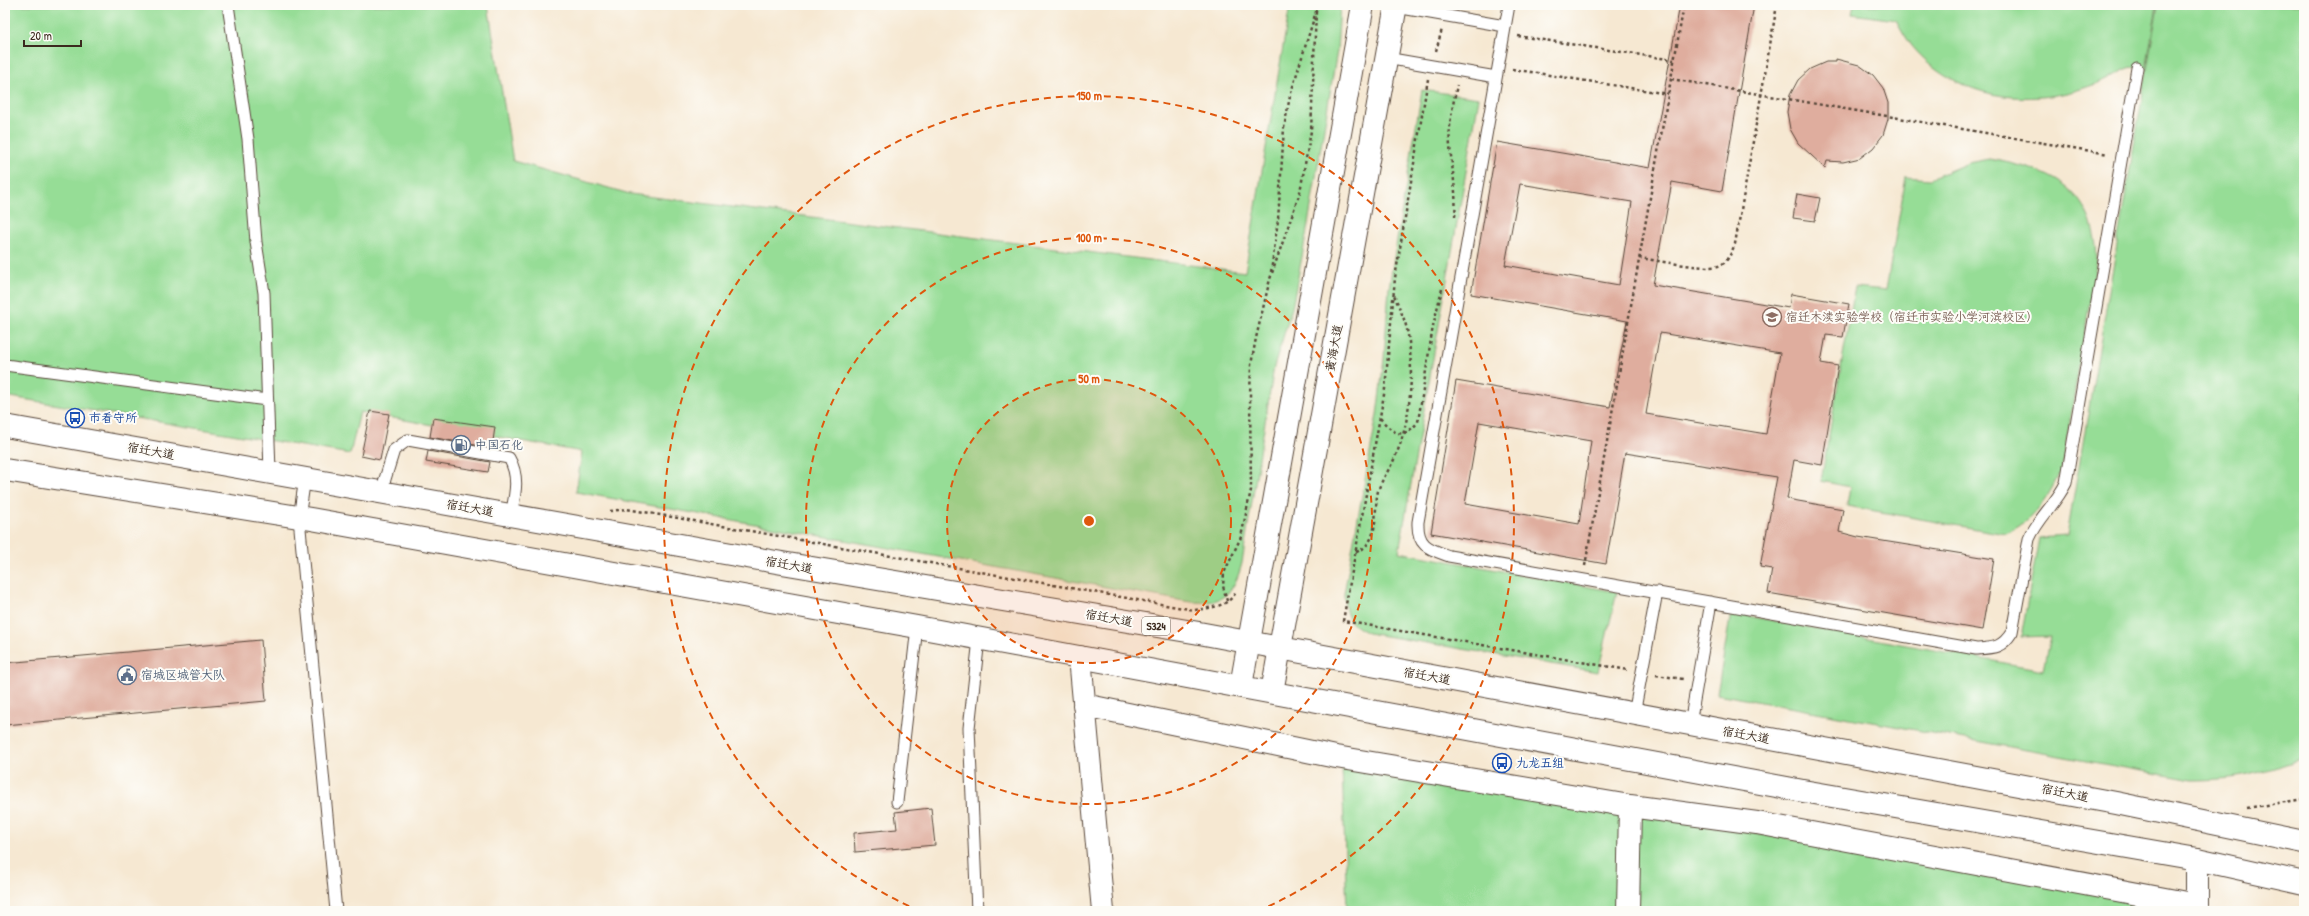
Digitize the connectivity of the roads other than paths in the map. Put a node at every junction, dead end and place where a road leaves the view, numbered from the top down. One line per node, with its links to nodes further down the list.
1 (228, 5): 10 (lane)
2 (1363, 5): 22 (main road)
3 (1509, 5): 5 (lane)
4 (1396, 6): 5 (lane); 6 (main road, 黄海大道)
5 (1504, 30): 8 (lane)
6 (1386, 58): 8 (lane); 23 (main road, 黄海大道)
7 (2137, 68): 19 (lane)
8 (1497, 72): 18 (lane)
9 (5, 365): 10 (lane)
10 (267, 400): 13 (lane)
11 (5, 426): 13 (main road, 宿迁大道 / S324)
12 (5, 470): 17 (main road)
13 (270, 472): 14 (main road, 宿迁大道 / S324)
14 (305, 478): 15 (main road, 宿迁大道 / S324); 17 (lane)
15 (381, 492): 16 (main road, 宿迁大道 / S324); 16 (lane)
16 (510, 515): 22 (main road, 宿迁大道 / S324)
17 (299, 518): 20 (main road); 36 (lane)
18 (1657, 592): 19 (lane); 28 (lane)
19 (1711, 602): 29 (lane)
20 (917, 627): 21 (main road); 30 (lane)
21 (979, 638): 24 (main road); 37 (lane)
22 (1249, 643): 23 (main road, 宿迁大道 / S324); 25 (main road)
23 (1280, 648): 26 (main road, 黄海大道); 28 (main road, 宿迁大道 / S324)
24 (1080, 657): 25 (main road); 27 (main road)
25 (1241, 686): 26 (main road)
26 (1272, 692): 33 (main road)
27 (1084, 705): 31 (main road); 38 (main road)
28 (1634, 714): 29 (main road, 宿迁大道 / S324)
29 (1690, 724): 32 (main road, 宿迁大道 / S324)
30 (897, 802)
31 (1630, 806): 35 (main road); 39 (main road)
32 (2304, 842)
33 (2197, 859): 34 (main road); 35 (main road)
34 (2304, 883)
35 (2197, 908)
36 (336, 911)
37 (977, 911)
38 (1103, 911)
39 (1628, 911)

